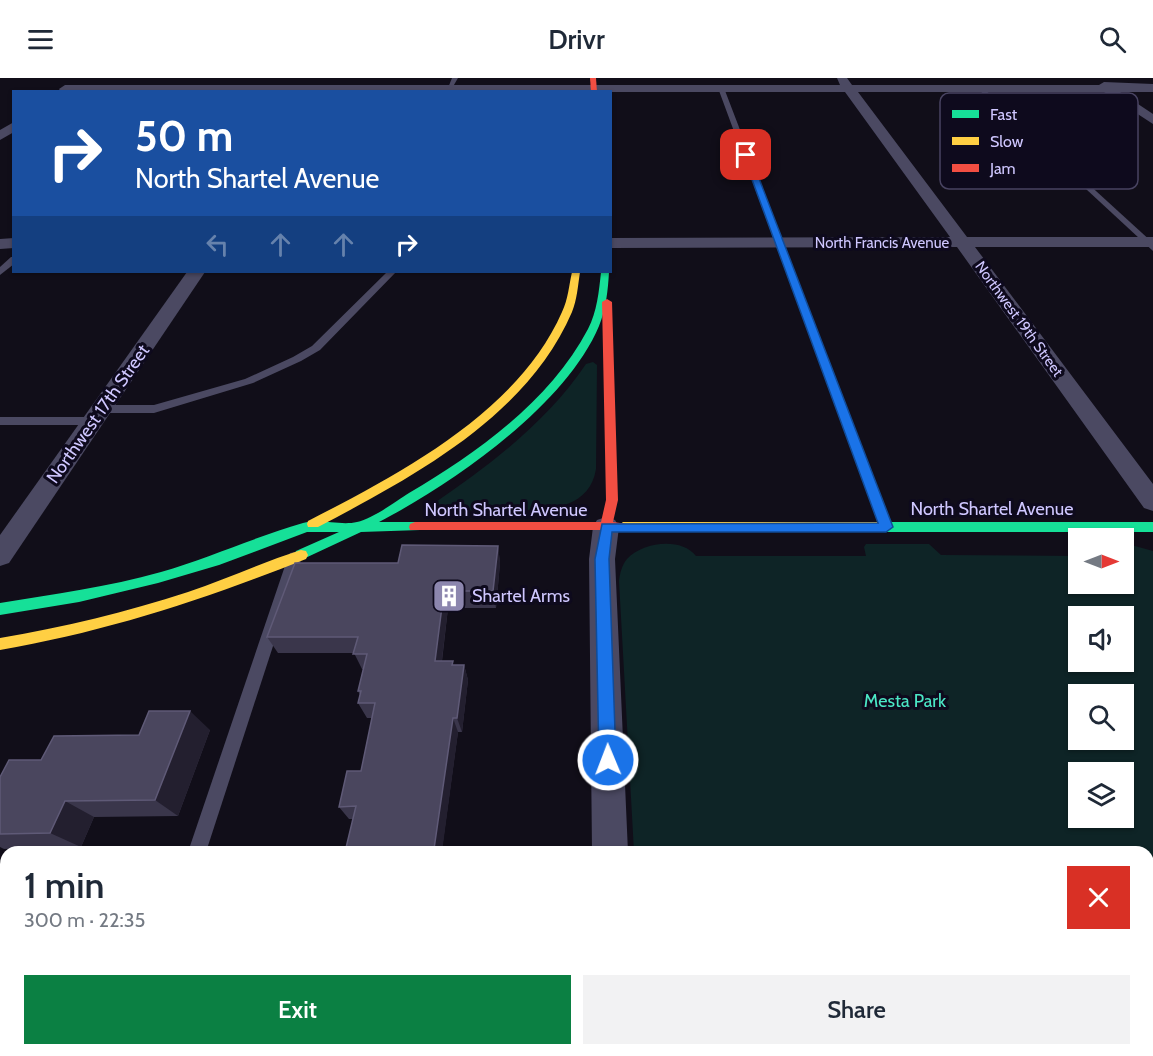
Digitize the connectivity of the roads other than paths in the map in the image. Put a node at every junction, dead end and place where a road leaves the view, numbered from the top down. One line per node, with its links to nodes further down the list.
1 (79, 78): 12 (street)
2 (1093, 78): 10 (street)
3 (453, 83): 5 (street); 6 (street)
4 (846, 83): 8 (street); 9 (street); 19 (street, Northwest 19th Street)
5 (323, 86): 13 (street)
6 (577, 86): 7 (street)
7 (593, 86): 8 (street)
8 (721, 88): 21 (lane)
9 (980, 88): 10 (street); 14 (lane)
10 (1107, 88): 11 (street); 15 (street)
11 (1153, 88)
12 (63, 90): 13 (street)
13 (190, 90)
14 (985, 93)
15 (1114, 93)
16 (1138, 110): 17 (street)
17 (1153, 120)
18 (1091, 189): 22 (lane)
19 (962, 242): 21 (street, North Francis Avenue); 22 (street, North Francis Avenue); 31 (street, Northwest 19th Street)
20 (612, 243): 21 (street, North Francis Avenue)
21 (779, 243): 35 (lane)
22 (1151, 244)
23 (12, 261): 24 (lane)
24 (0, 272)
25 (195, 273): 29 (street, Northwest 17th Street)
26 (391, 273): 29 (lane)
27 (576, 273): 32 (street)
28 (606, 279): 33 (street); 34 (street)
29 (97, 415): 30 (lane); 37 (street, Northwest 17th Street)
30 (0, 421)
31 (1153, 502)
32 (306, 527): 33 (street, North Shartel Avenue); 38 (lane); 39 (street, North Shartel Avenue)
33 (363, 527): 34 (street, North Shartel Avenue); 38 (street, North Shartel Avenue)
34 (606, 527): 35 (street, North Shartel Avenue); 42 (street)
35 (886, 527): 36 (street, North Shartel Avenue)
36 (1153, 527)
37 (0, 556)
38 (294, 559): 40 (street, North Shartel Avenue); 41 (lane)
39 (0, 609)
40 (0, 644)
41 (199, 846)
42 (610, 846)

